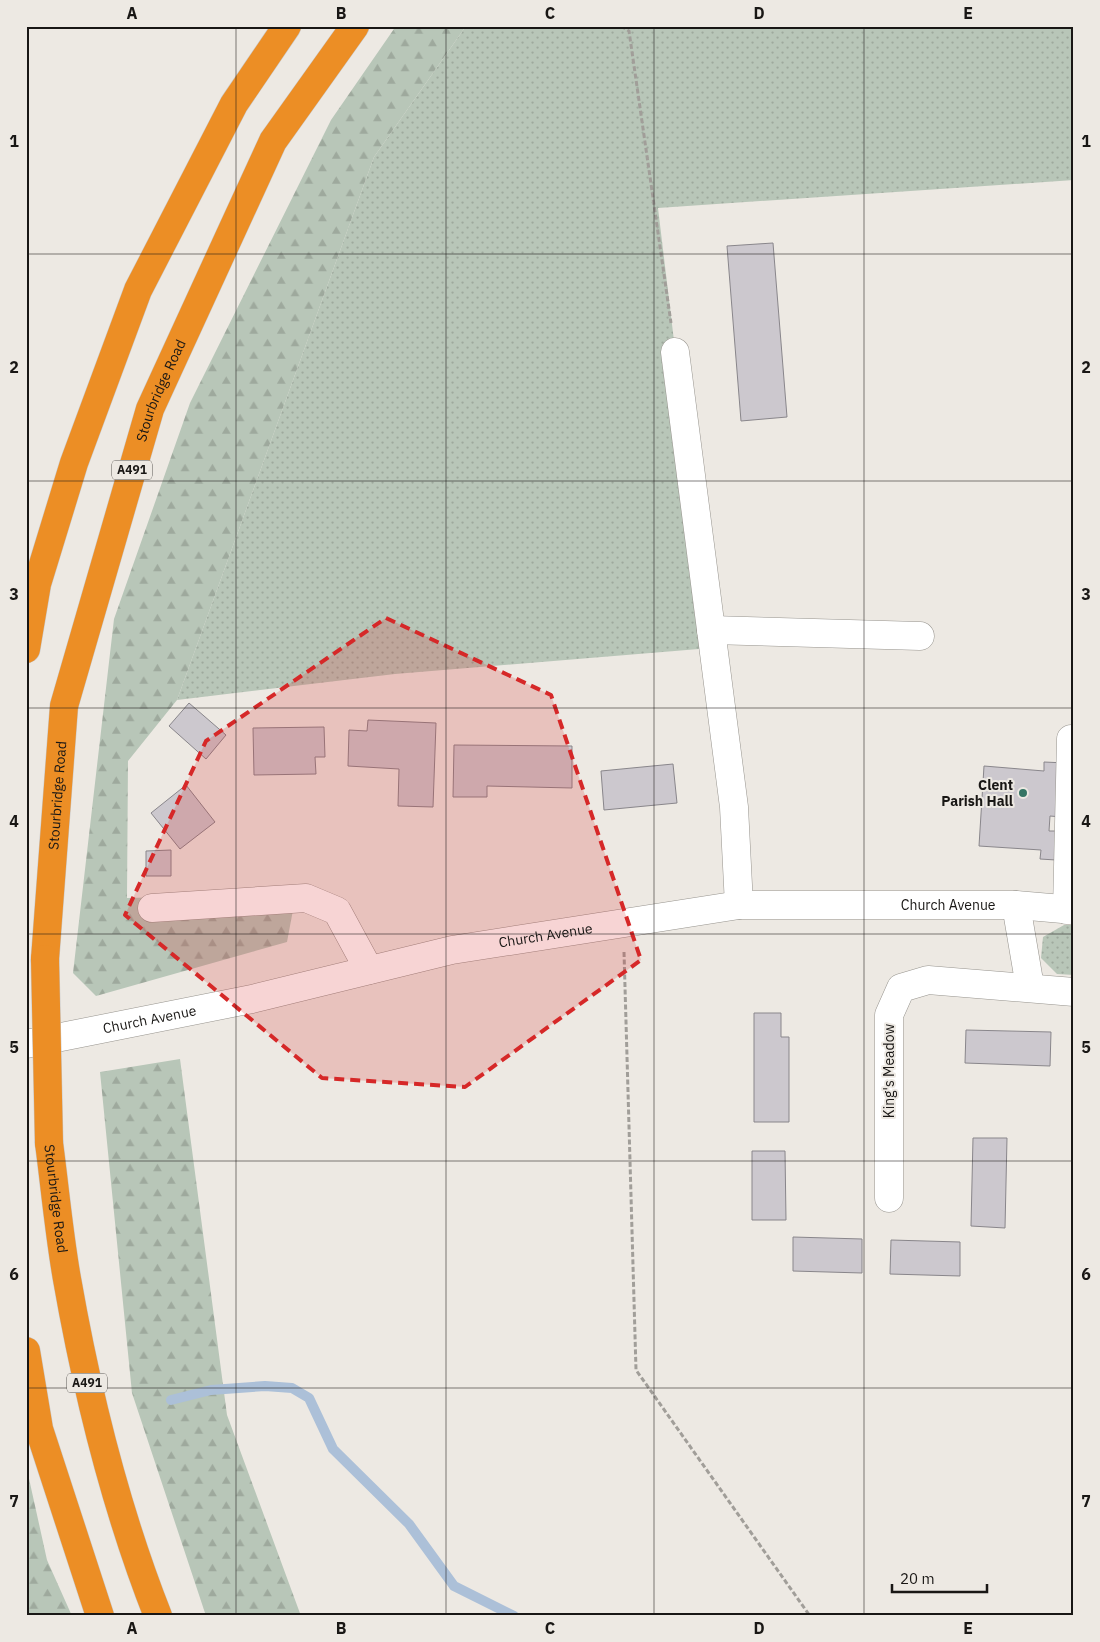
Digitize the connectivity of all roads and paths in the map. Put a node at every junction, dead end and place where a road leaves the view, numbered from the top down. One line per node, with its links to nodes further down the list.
1 (287, 26): 7 (highway)
2 (355, 26): 21 (highway, Stourbridge Road / A491, bridge)
3 (621, 26): 4 (path)
4 (676, 352): 5 (street)
5 (711, 630): 6 (street); 9 (street)
6 (920, 636)
7 (26, 649)
8 (1071, 739): 12 (street)
9 (739, 905): 10 (street, Church Avenue); 13 (street, Church Avenue)
10 (1016, 905): 12 (street, Church Avenue); 15 (street)
11 (152, 908): 14 (street)
12 (1070, 910)
13 (623, 923): 14 (street, Church Avenue); 22 (path)
14 (369, 970): 17 (street, Church Avenue)
15 (1030, 987): 16 (street, King's Meadow); 18 (street, King's Meadow)
16 (1074, 992)
17 (26, 1044)
18 (889, 1198)
19 (26, 1352): 20 (highway)
20 (100, 1616)
21 (158, 1616)
22 (810, 1616)

